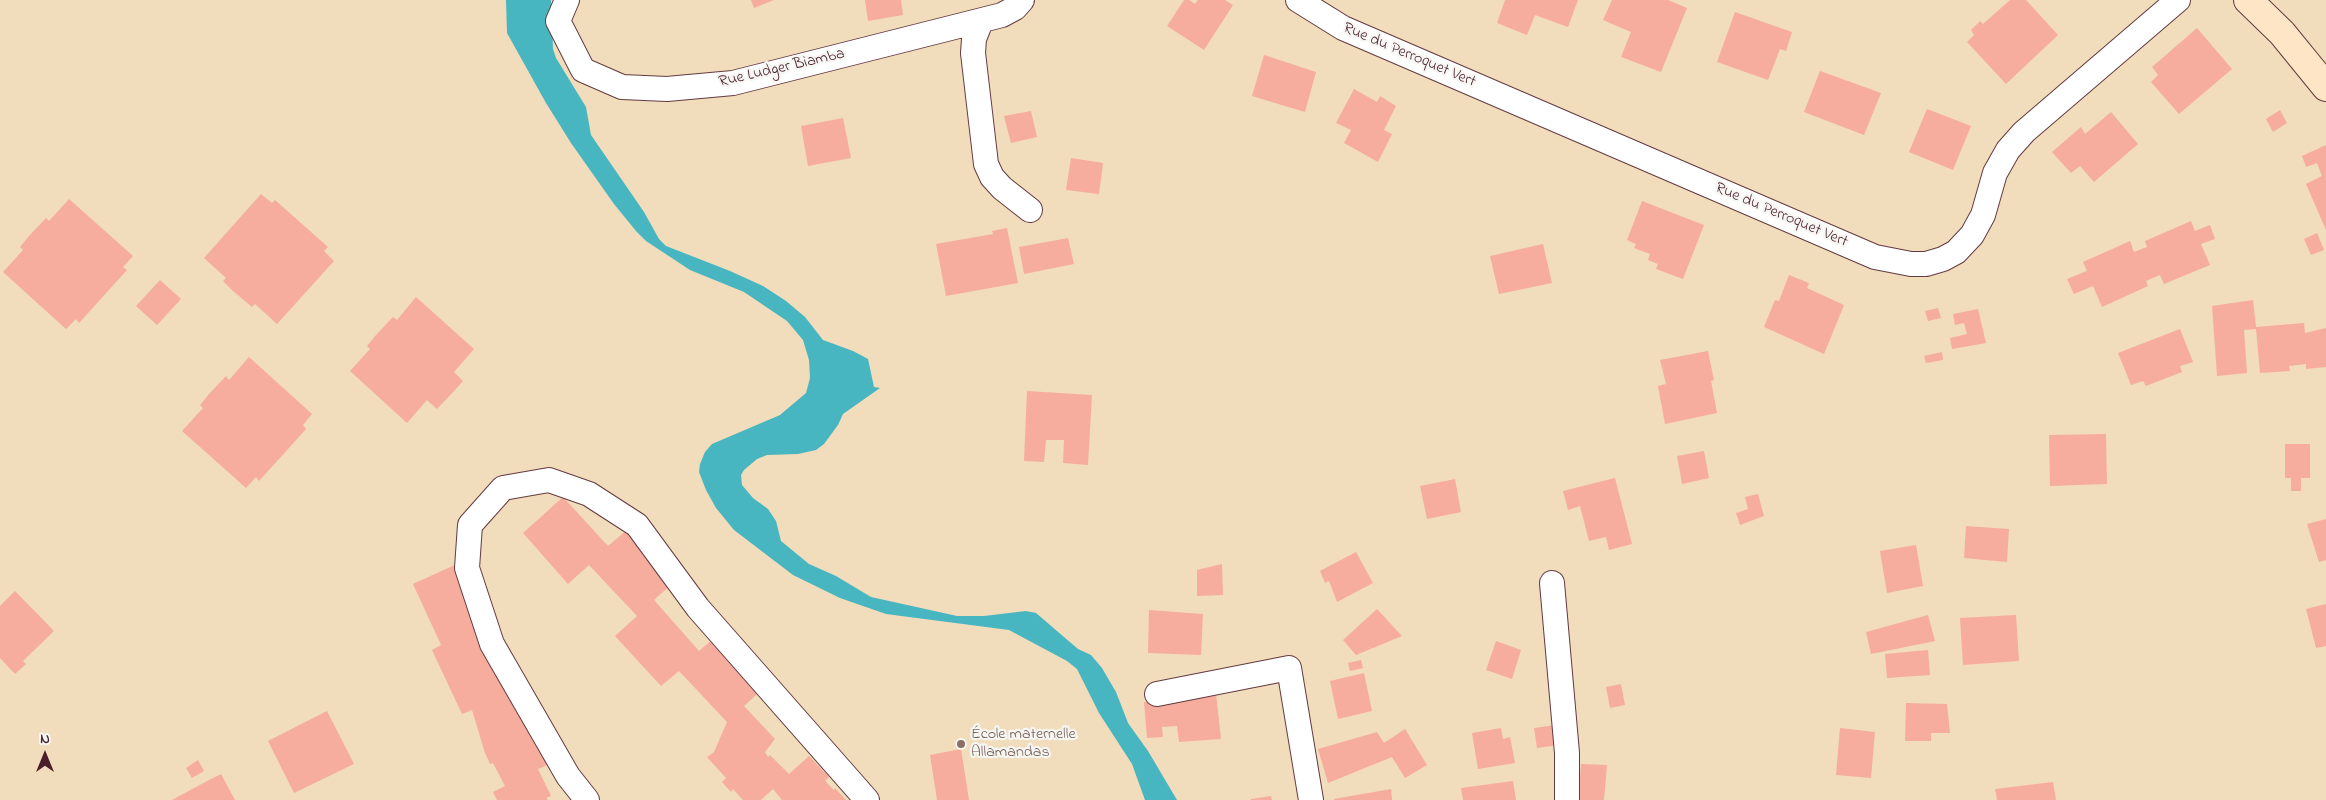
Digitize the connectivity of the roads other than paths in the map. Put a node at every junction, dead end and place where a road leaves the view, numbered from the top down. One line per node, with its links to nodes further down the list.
1 (567, 0): 6 (street, Rue Ludger Biamba)
2 (1022, 0): 6 (street, Rue Ludger Biamba)
3 (1298, 0): 4 (street, Rue du Perroquet Vert)
4 (2178, 0)
5 (2248, 0): 7 (main road)
6 (981, 20): 8 (street)
7 (2326, 87)
8 (1030, 210)
9 (1552, 583): 14 (street)
10 (1157, 694): 13 (street)
11 (587, 800): 12 (street)
12 (867, 800)
13 (1311, 800)
14 (1567, 800)

